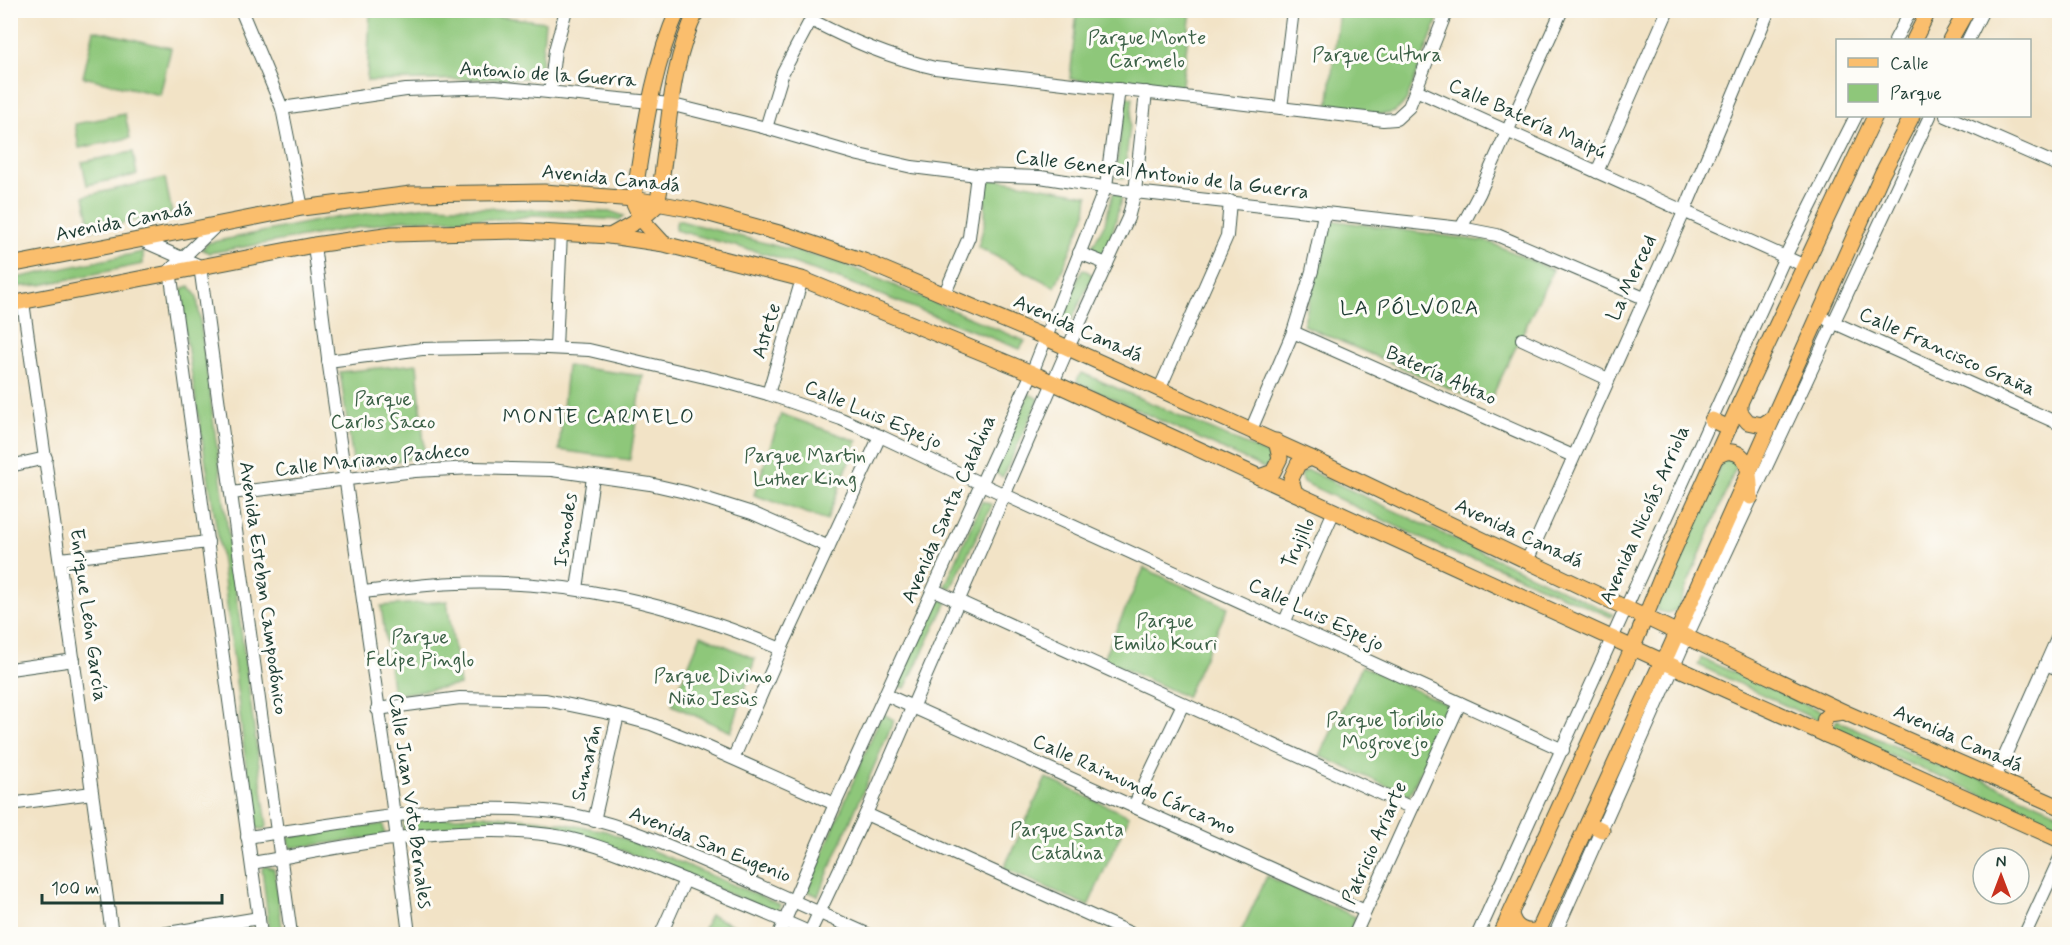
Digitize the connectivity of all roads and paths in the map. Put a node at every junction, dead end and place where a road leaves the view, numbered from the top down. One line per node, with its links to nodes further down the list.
1 (241, 10): 26 (street)
2 (561, 10): 14 (street)
3 (678, 10): 24 (main road)
4 (697, 10): 25 (main road)
5 (1293, 10): 27 (street)
6 (1447, 10): 21 (street)
7 (1562, 10): 34 (street)
8 (1668, 10): 36 (street)
9 (1769, 10): 44 (street, La Merced)
10 (1911, 10): 16 (street)
11 (1929, 10): 17 (main road)
12 (1967, 10): 18 (main road)
13 (1983, 10): 19 (street)
14 (566, 11): 22 (street)
15 (813, 15): 20 (street); 33 (street)
16 (1896, 39)
17 (1914, 39)
18 (1951, 39)
19 (1968, 39)
20 (1119, 89): 23 (street); 38 (street, Avenida Santa Catalina)
21 (1416, 90): 27 (street); 34 (street, Calle Batería Maipú)
22 (549, 92): 24 (street, Antonio de la Guerra); 26 (street, Antonio de la Guerra)
23 (1146, 92): 27 (street); 39 (street)
24 (651, 102): 25 (street, Antonio de la Guerra); 40 (main road)
25 (669, 104): 33 (street, Calle General Antonio de la Guerra); 42 (main road)
26 (282, 108): 43 (street)
27 (1281, 108)
28 (1855, 117): 55 (street, Avenida Nicolás Arriola)
29 (1875, 117): 59 (main road, Avenida Nicolás Arriola)
30 (1911, 117): 66 (main road)
31 (1930, 117): 67 (street)
32 (1948, 117): 35 (street)
33 (766, 128): 37 (street, Calle General Antonio de la Guerra)
34 (1507, 132): 36 (street, Calle Batería Maipú); 48 (street)
35 (2060, 166)
36 (1597, 172): 44 (street, Calle Batería Maipú)
37 (977, 175): 38 (street, Calle General Antonio de la Guerra); 63 (street)
38 (1106, 186): 39 (street, Calle General Antonio de la Guerra); 54 (street, Avenida Santa Catalina)
39 (1135, 192): 41 (street, Calle General Antonio de la Guerra); 57 (street)
40 (634, 199): 42 (main road, Avenida Canadá); 43 (main road, Avenida Canadá); 46 (main road)
41 (1230, 201): 45 (street, Calle General Antonio de la Guerra); 77 (street)
42 (658, 202): 46 (main road); 63 (main road, Avenida Canadá)
43 (302, 208): 47 (main road, Avenida Canadá)
44 (1684, 212): 55 (street, Calle Batería Maipú); 64 (street, La Merced)
45 (1324, 214): 48 (street, Calle General Antonio de la Guerra); 68 (street)
46 (641, 219): 50 (main road); 52 (main road)
47 (217, 225): 51 (main road, Avenida Canadá); 56 (street)
48 (1461, 228): 64 (street, Calle General Antonio de la Guerra)
49 (561, 232): 50 (main road); 53 (main road); 71 (street)
50 (610, 236): 52 (main road)
51 (141, 240): 56 (street); 58 (main road, Avenida Canadá)
52 (664, 244): 62 (main road)
53 (315, 245): 60 (main road); 73 (street, Calle Juan Voto Bernales)
54 (1079, 253): 57 (street); 69 (street, Avenida Santa Catalina)
55 (1785, 257): 59 (street, Calle Batería Maipú); 81 (street, Avenida Nicolás Arriola)
56 (183, 259): 60 (street); 61 (street)
57 (1107, 264): 72 (street)
58 (10, 265)
59 (1805, 266): 79 (main road, Avenida Nicolás Arriola)
60 (201, 267): 61 (main road); 97 (street, Avenida Esteban Campodónico)
61 (170, 273): 65 (main road); 102 (street)
62 (802, 279): 74 (main road); 78 (street, Astete)
63 (945, 293): 69 (main road, Avenida Canadá)
64 (1644, 298): 75 (street, La Merced)
65 (17, 303): 88 (street, Enrique León García)
66 (1818, 316): 67 (street, Calle Francisco Graña); 80 (main road)
67 (1833, 323): 82 (street, Calle Francisco Graña); 100 (street)
68 (1293, 332): 84 (street); 87 (street, Batería Abtao)
69 (1046, 337): 72 (main road, Avenida Canadá); 74 (street, Avenida Santa Catalina)
70 (1522, 339): 75 (street)
71 (556, 348): 73 (street, Calle Luis Espejo); 78 (street, Calle Luis Espejo)
72 (1068, 348): 76 (street); 77 (main road, Avenida Canadá)
73 (328, 361): 95 (street, Calle Juan Voto Bernales)
74 (1032, 373): 76 (main road); 96 (street, Avenida Santa Catalina)
75 (1608, 379): 87 (street, La Merced)
76 (1054, 384): 94 (main road); 99 (street)
77 (1160, 388): 84 (main road, Avenida Canadá)
78 (768, 394): 85 (street, Calle Luis Espejo)
79 (1740, 403): 80 (main road); 83 (main road, Avenida Nicolás Arriola)
80 (1773, 418): 92 (main road)
81 (1712, 420): 83 (main road); 110 (street, Avenida Nicolás Arriola)
82 (2060, 424)
83 (1729, 428): 90 (main road, Avenida Nicolás Arriola)
84 (1251, 430): 86 (main road, Avenida Canadá)
85 (880, 436): 96 (street, Calle Luis Espejo); 103 (street)
86 (1276, 441): 89 (main road, Avenida Canadá); 94 (main road)
87 (1573, 456): 105 (street, La Merced)
88 (46, 458): 91 (street); 104 (street, Enrique León García)
89 (1311, 458): 98 (main road); 105 (main road, Avenida Canadá)
90 (1715, 458): 92 (main road); 111 (main road, Avenida Nicolás Arriola)
91 (10, 466)
92 (1747, 474): 100 (main road); 114 (main road)
93 (593, 477): 95 (street, Calle Mariano Pacheco); 103 (street, Calle Mariano Pacheco); 106 (street, Ismodes)
94 (1259, 477): 98 (main road)
95 (345, 480): 97 (street, Calle Mariano Pacheco); 108 (street, Calle Juan Voto Bernales)
96 (982, 484): 99 (street, Calle Luis Espejo); 107 (street, Avenida Santa Catalina)
97 (231, 493): 145 (street, Avenida Esteban Campodónico)
98 (1296, 493): 101 (main road)
99 (1005, 495): 109 (street); 112 (street, Calle Luis Espejo)
100 (1751, 497): 114 (street)
101 (1334, 511): 112 (street, Trujillo); 115 (main road)
102 (208, 542): 104 (street); 146 (street)
103 (829, 547): 117 (street)
104 (60, 559): 118 (street, Enrique León García)
105 (1527, 561): 110 (main road, Avenida Canadá)
106 (577, 589): 108 (street); 117 (street)
107 (933, 590): 109 (street); 123 (street, Avenida Santa Catalina)
108 (362, 592): 127 (street, Calle Juan Voto Bernales)
109 (958, 601): 125 (street); 126 (street)
110 (1626, 608): 111 (main road, Avenida Canadá); 115 (street, Avenida Nicolás Arriola)
111 (1645, 617): 114 (main road, Avenida Canadá); 116 (main road, Avenida Nicolás Arriola)
112 (1284, 623): 124 (street, Calle Luis Espejo)
113 (2060, 632): 120 (street)
114 (1682, 635): 119 (main road); 128 (main road, Avenida Canadá)
115 (1613, 638): 116 (main road); 131 (street, Avenida Nicolás Arriola)
116 (1633, 646): 119 (main road); 156 (main road, Avenida Nicolás Arriola)
117 (781, 649): 132 (street)
118 (74, 660): 121 (street); 134 (street, Enrique León García)
119 (1668, 664): 130 (main road); 143 (main road); 144 (street)
120 (2046, 664): 122 (street); 133 (street)
121 (10, 669)
122 (2060, 670)
123 (886, 695): 126 (street, Calle Raimundo Cárcamo); 136 (street, Avenida Santa Catalina)
124 (1460, 703): 131 (street, Calle Luis Espejo); 139 (street, Patricio Ariarte)
125 (1183, 704): 137 (street); 139 (street)
126 (913, 707): 137 (street, Calle Raimundo Cárcamo); 140 (street)
127 (377, 709): 129 (street); 141 (street, Calle Juan Voto Bernales)
128 (1844, 712): 130 (main road); 133 (main road, Avenida Canadá)
129 (618, 715): 132 (street); 142 (street, Sumarán)
130 (1827, 735): 148 (main road)
131 (1563, 750): 171 (street, Avenida Nicolás Arriola)
132 (734, 757): 136 (street)
133 (1995, 778): 138 (main road, Avenida Canadá)
134 (92, 792): 135 (street); 160 (street, Enrique León García)
135 (10, 804)
136 (835, 804): 153 (street, Avenida Santa Catalina)
137 (1134, 807): 154 (street, Calle Raimundo Cárcamo)
138 (2060, 807)
139 (1412, 808): 154 (street, Patricio Ariarte)
140 (866, 814): 155 (street); 169 (street)
141 (393, 816): 142 (street, Avenida San Eugenio); 145 (street, Avenida San Eugenio); 147 (street, Calle Juan Voto Bernales)
142 (594, 821): 153 (street, Avenida San Eugenio)
143 (1587, 823): 144 (main road); 159 (main road)
144 (1602, 830): 173 (street)
145 (277, 833): 146 (street, Avenida San Eugenio); 149 (street, Avenida Esteban Campodónico)
146 (248, 837): 151 (street)
147 (396, 840): 149 (street); 152 (street); 164 (street, Calle Juan Voto Bernales)
148 (2060, 840)
149 (281, 858): 151 (street); 163 (street, Avenida Esteban Campodónico)
150 (2060, 858): 174 (street)
151 (252, 863): 157 (street)
152 (685, 880): 158 (street); 165 (street)
153 (794, 901): 155 (street, Avenida San Eugenio); 158 (street, Avenida Santa Catalina)
154 (1365, 911): 170 (street, Patricio Ariarte)
155 (820, 913): 167 (street); 168 (street, Avenida San Eugenio)
156 (1511, 914): 159 (main road); 172 (main road, Avenida Nicolás Arriola)
157 (259, 918): 161 (street); 162 (street)
158 (784, 922): 166 (street, Avenida Santa Catalina); 167 (street)
159 (1538, 932)
160 (112, 934)
161 (162, 934)
162 (261, 934)
163 (291, 934)
164 (409, 934)
165 (661, 934)
166 (779, 934)
167 (810, 934)
168 (867, 934)
169 (1132, 934)
170 (1355, 934)
171 (1478, 934)
172 (1501, 934)
173 (1555, 934)
174 (2025, 934)

